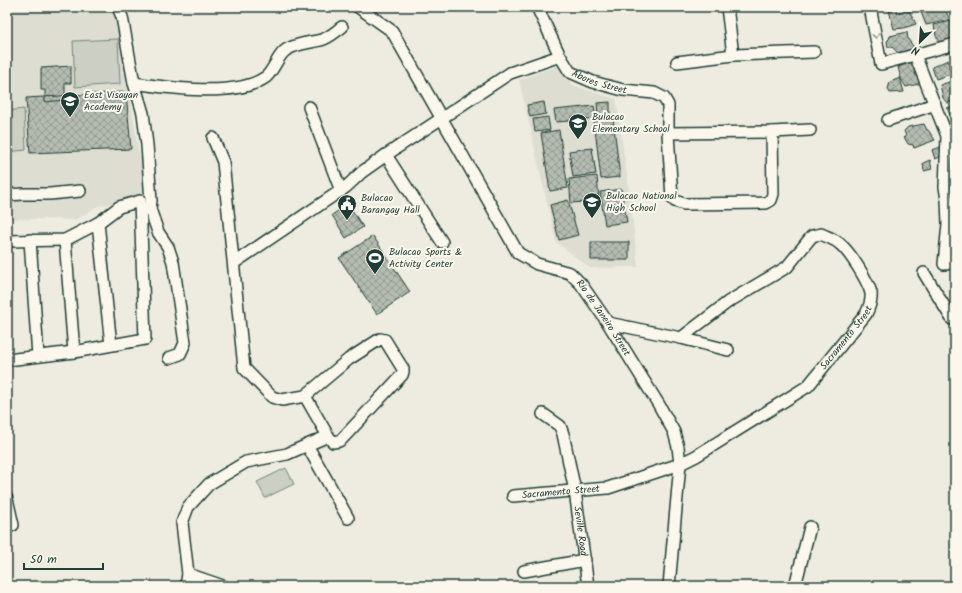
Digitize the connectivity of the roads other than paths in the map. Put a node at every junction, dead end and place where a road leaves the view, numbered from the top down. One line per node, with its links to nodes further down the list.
1 (118, 7): 13 (street)
2 (358, 7): 16 (street, Rio de Janeiro Street)
3 (537, 7): 11 (street, Abores Street)
4 (727, 7): 9 (street)
5 (870, 7): 10 (street, one-way to 10)
6 (342, 28): 13 (street)
7 (955, 44): 10 (street)
8 (814, 52): 9 (street)
9 (733, 55): 12 (street)
10 (915, 55): 14 (street)
11 (560, 56): 16 (street); 20 (street, Abores Street)
12 (677, 62)
13 (134, 83): 44 (street)
14 (935, 104): 17 (street); 26 (street)
15 (309, 107): 24 (street)
16 (442, 119): 22 (street); 38 (street, Rio de Janeiro Street)
17 (888, 120)
18 (810, 130): 19 (street)
19 (772, 132): 20 (street); 20 (street, Abores Street)
20 (668, 133)
21 (213, 138): 33 (street)
22 (386, 155): 24 (street); 32 (street)
23 (80, 191): 25 (street)
24 (341, 191): 33 (street)
25 (7, 195)
26 (951, 199): 28 (street)
27 (98, 223): 31 (street); 40 (street); 40 (street)
28 (951, 223): 34 (street)
29 (7, 240): 30 (street)
30 (30, 240): 31 (street); 43 (street)
31 (66, 240): 42 (street)
32 (442, 242)
33 (234, 263): 46 (street)
34 (955, 263)
35 (924, 274): 36 (street)
36 (950, 306): 37 (street)
37 (952, 319)
38 (608, 323): 39 (street); 50 (street, Rio de Janeiro Street)
39 (681, 338): 41 (street); 50 (street, Sacramento Street)
40 (111, 345): 42 (street)
41 (728, 350)
42 (74, 352): 43 (street)
43 (38, 356): 45 (street)
44 (169, 358)
45 (7, 360)
46 (305, 396): 48 (street); 48 (street)
47 (543, 414): 51 (street, Seville Road)
48 (328, 436): 49 (street)
49 (306, 445): 54 (street); 59 (street)
50 (680, 464): 51 (street, Sacramento Street); 63 (street, Rio de Janeiro Street)
51 (575, 491): 52 (street, Sacramento Street); 57 (street, Seville Road)
52 (513, 496)
53 (7, 499): 55 (street)
54 (348, 518)
55 (7, 527)
56 (810, 527): 64 (street)
57 (585, 560): 58 (street); 62 (street, Seville Road)
58 (524, 571)
59 (188, 574): 60 (street); 61 (street)
60 (186, 586)
61 (223, 586)
62 (588, 586)
63 (669, 586)
64 (795, 586)

